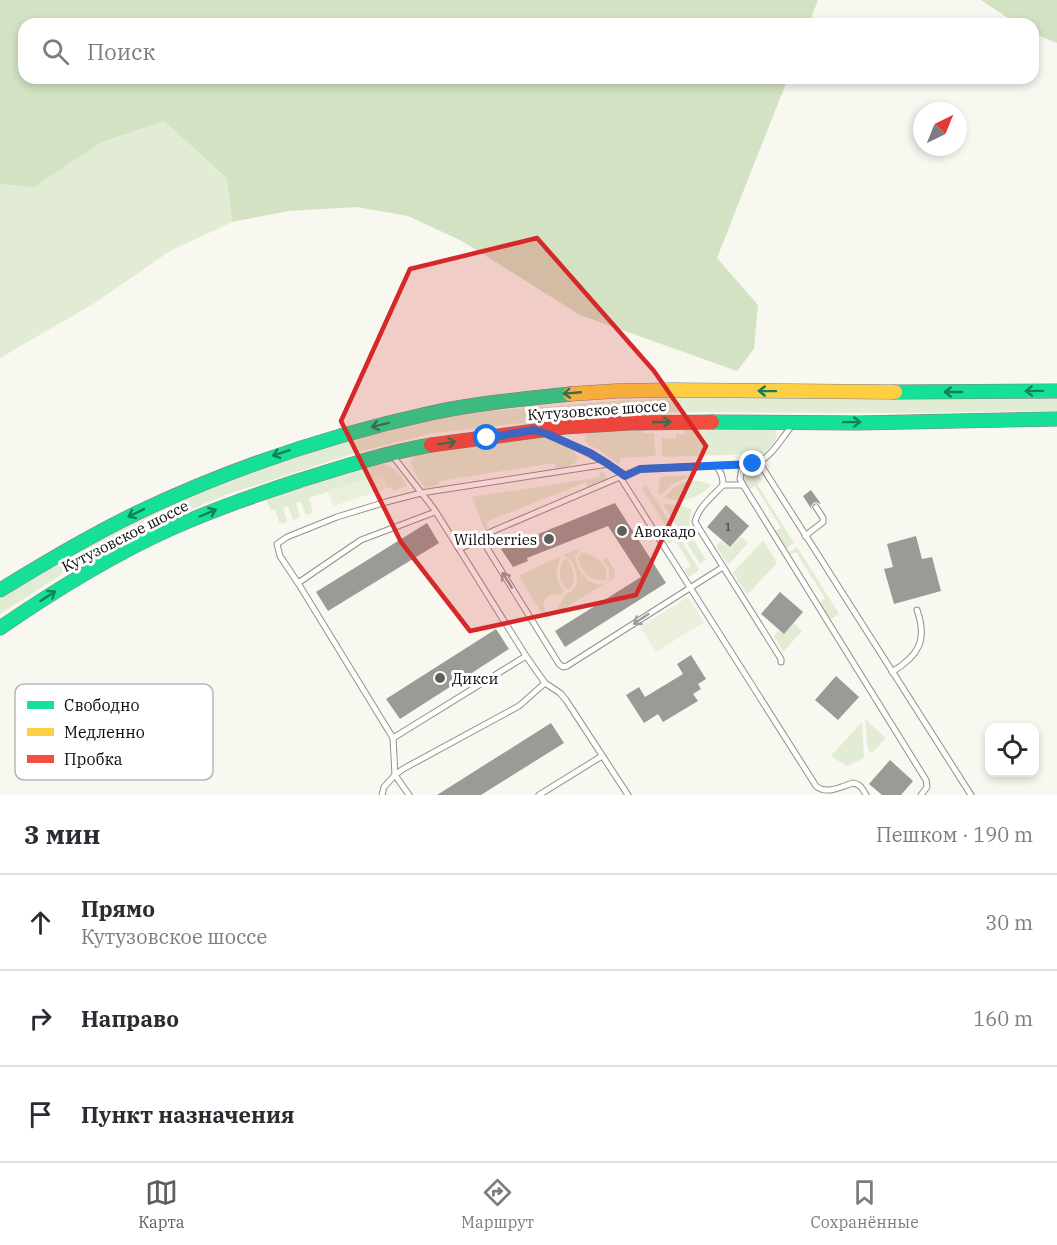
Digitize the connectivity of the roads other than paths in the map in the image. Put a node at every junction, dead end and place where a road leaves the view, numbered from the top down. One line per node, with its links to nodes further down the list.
1 (1057, 391): 22 (main road, Кутузовское шоссе, one-way to 22)
2 (1057, 419): 3 (main road, Кутузовское шоссе, one-way to 2)
3 (794, 423): 4 (main road, Кутузовское шоссе, one-way to 3); 6 (lane)
4 (534, 430): 5 (main road, Кутузовское шоссе, one-way to 4); 7 (lane)
5 (391, 453): 13 (lane); 24 (main road, Кутузовское шоссе, one-way to 5)
6 (759, 462): 8 (lane); 16 (lane)
7 (608, 464): 10 (lane); 13 (lane)
8 (743, 464): 9 (lane); 11 (lane)
9 (716, 466): 10 (lane); 12 (lane)
10 (622, 476): 17 (lane); 21 (lane)
11 (743, 484): 12 (lane); 37 (lane)
12 (723, 485): 19 (lane)
13 (421, 493): 15 (lane); 20 (lane)
14 (816, 507): 16 (lane)
15 (435, 512): 18 (lane); 20 (lane)
16 (805, 536): 27 (lane)
17 (484, 538): 18 (lane); 21 (lane, one-way to 17)
18 (459, 549): 25 (lane)
19 (723, 567): 21 (lane); 26 (lane)
20 (298, 583): 29 (lane)
21 (690, 588): 36 (lane)
22 (0, 590)
23 (917, 610): 27 (lane)
24 (0, 628)
25 (526, 656): 28 (lane); 29 (lane)
26 (781, 662)
27 (892, 672): 38 (lane)
28 (544, 683): 30 (lane); 31 (lane)
29 (393, 738): 31 (lane)
30 (602, 756): 34 (lane); 35 (lane)
31 (395, 775): 32 (lane); 33 (lane)
32 (382, 795)
33 (408, 795)
34 (539, 795)
35 (628, 795)
36 (866, 795)
37 (921, 795)
38 (971, 795)

